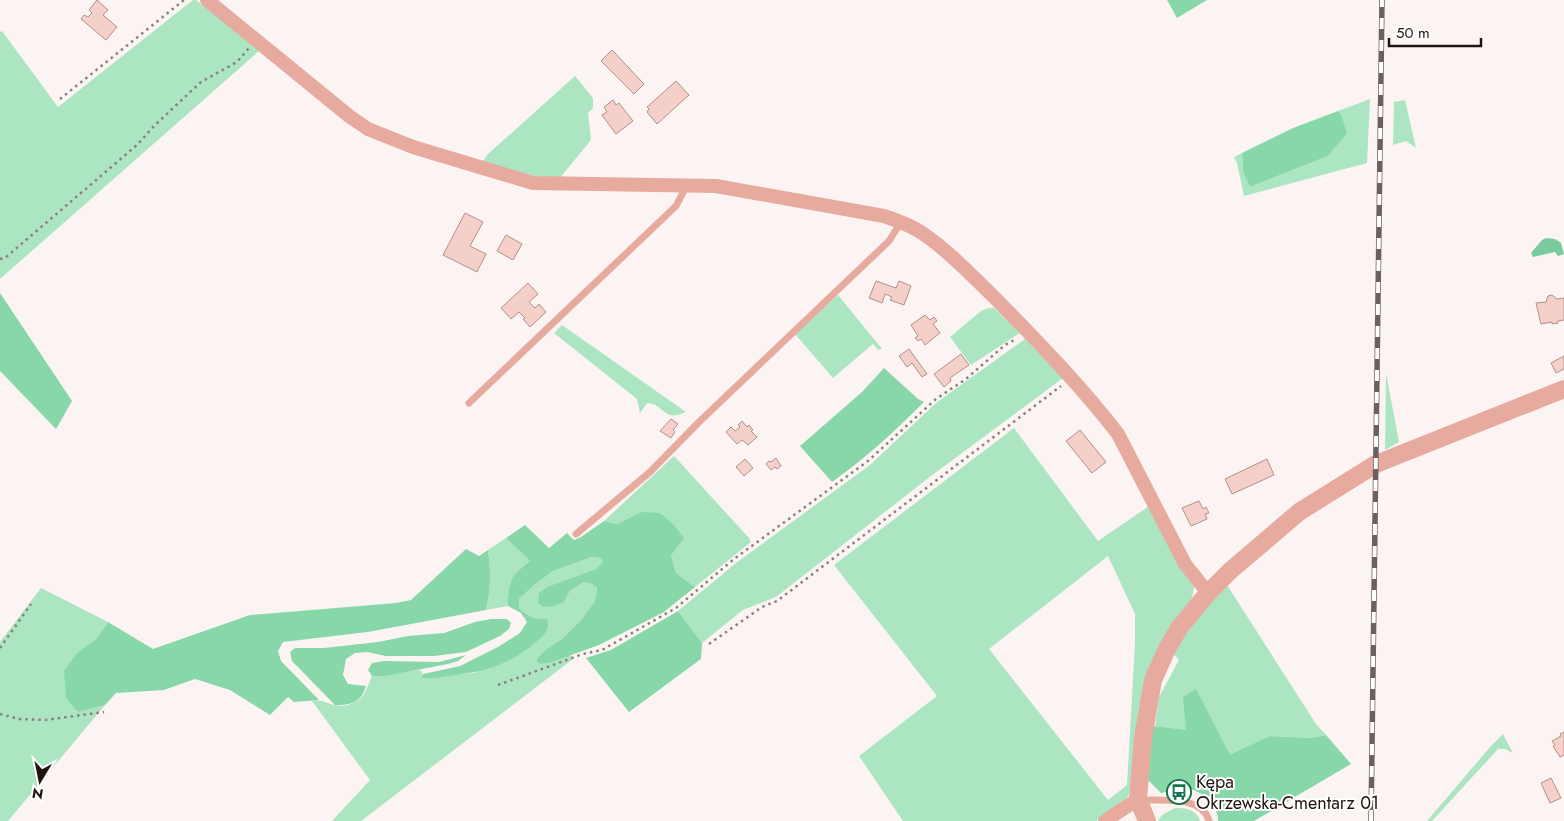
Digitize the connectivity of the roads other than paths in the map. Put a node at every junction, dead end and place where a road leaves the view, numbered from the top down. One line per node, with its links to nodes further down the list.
1 (207, 0): 2 (street)
2 (687, 185): 3 (street); 5 (lane)
3 (900, 222): 6 (lane); 7 (street)
4 (1564, 389): 7 (street)
5 (469, 403)
6 (576, 534)
7 (1208, 593): 8 (street)
8 (1138, 799): 9 (street); 10 (street); 11 (lane)
9 (1105, 821)
10 (1147, 821)
11 (1209, 821)

